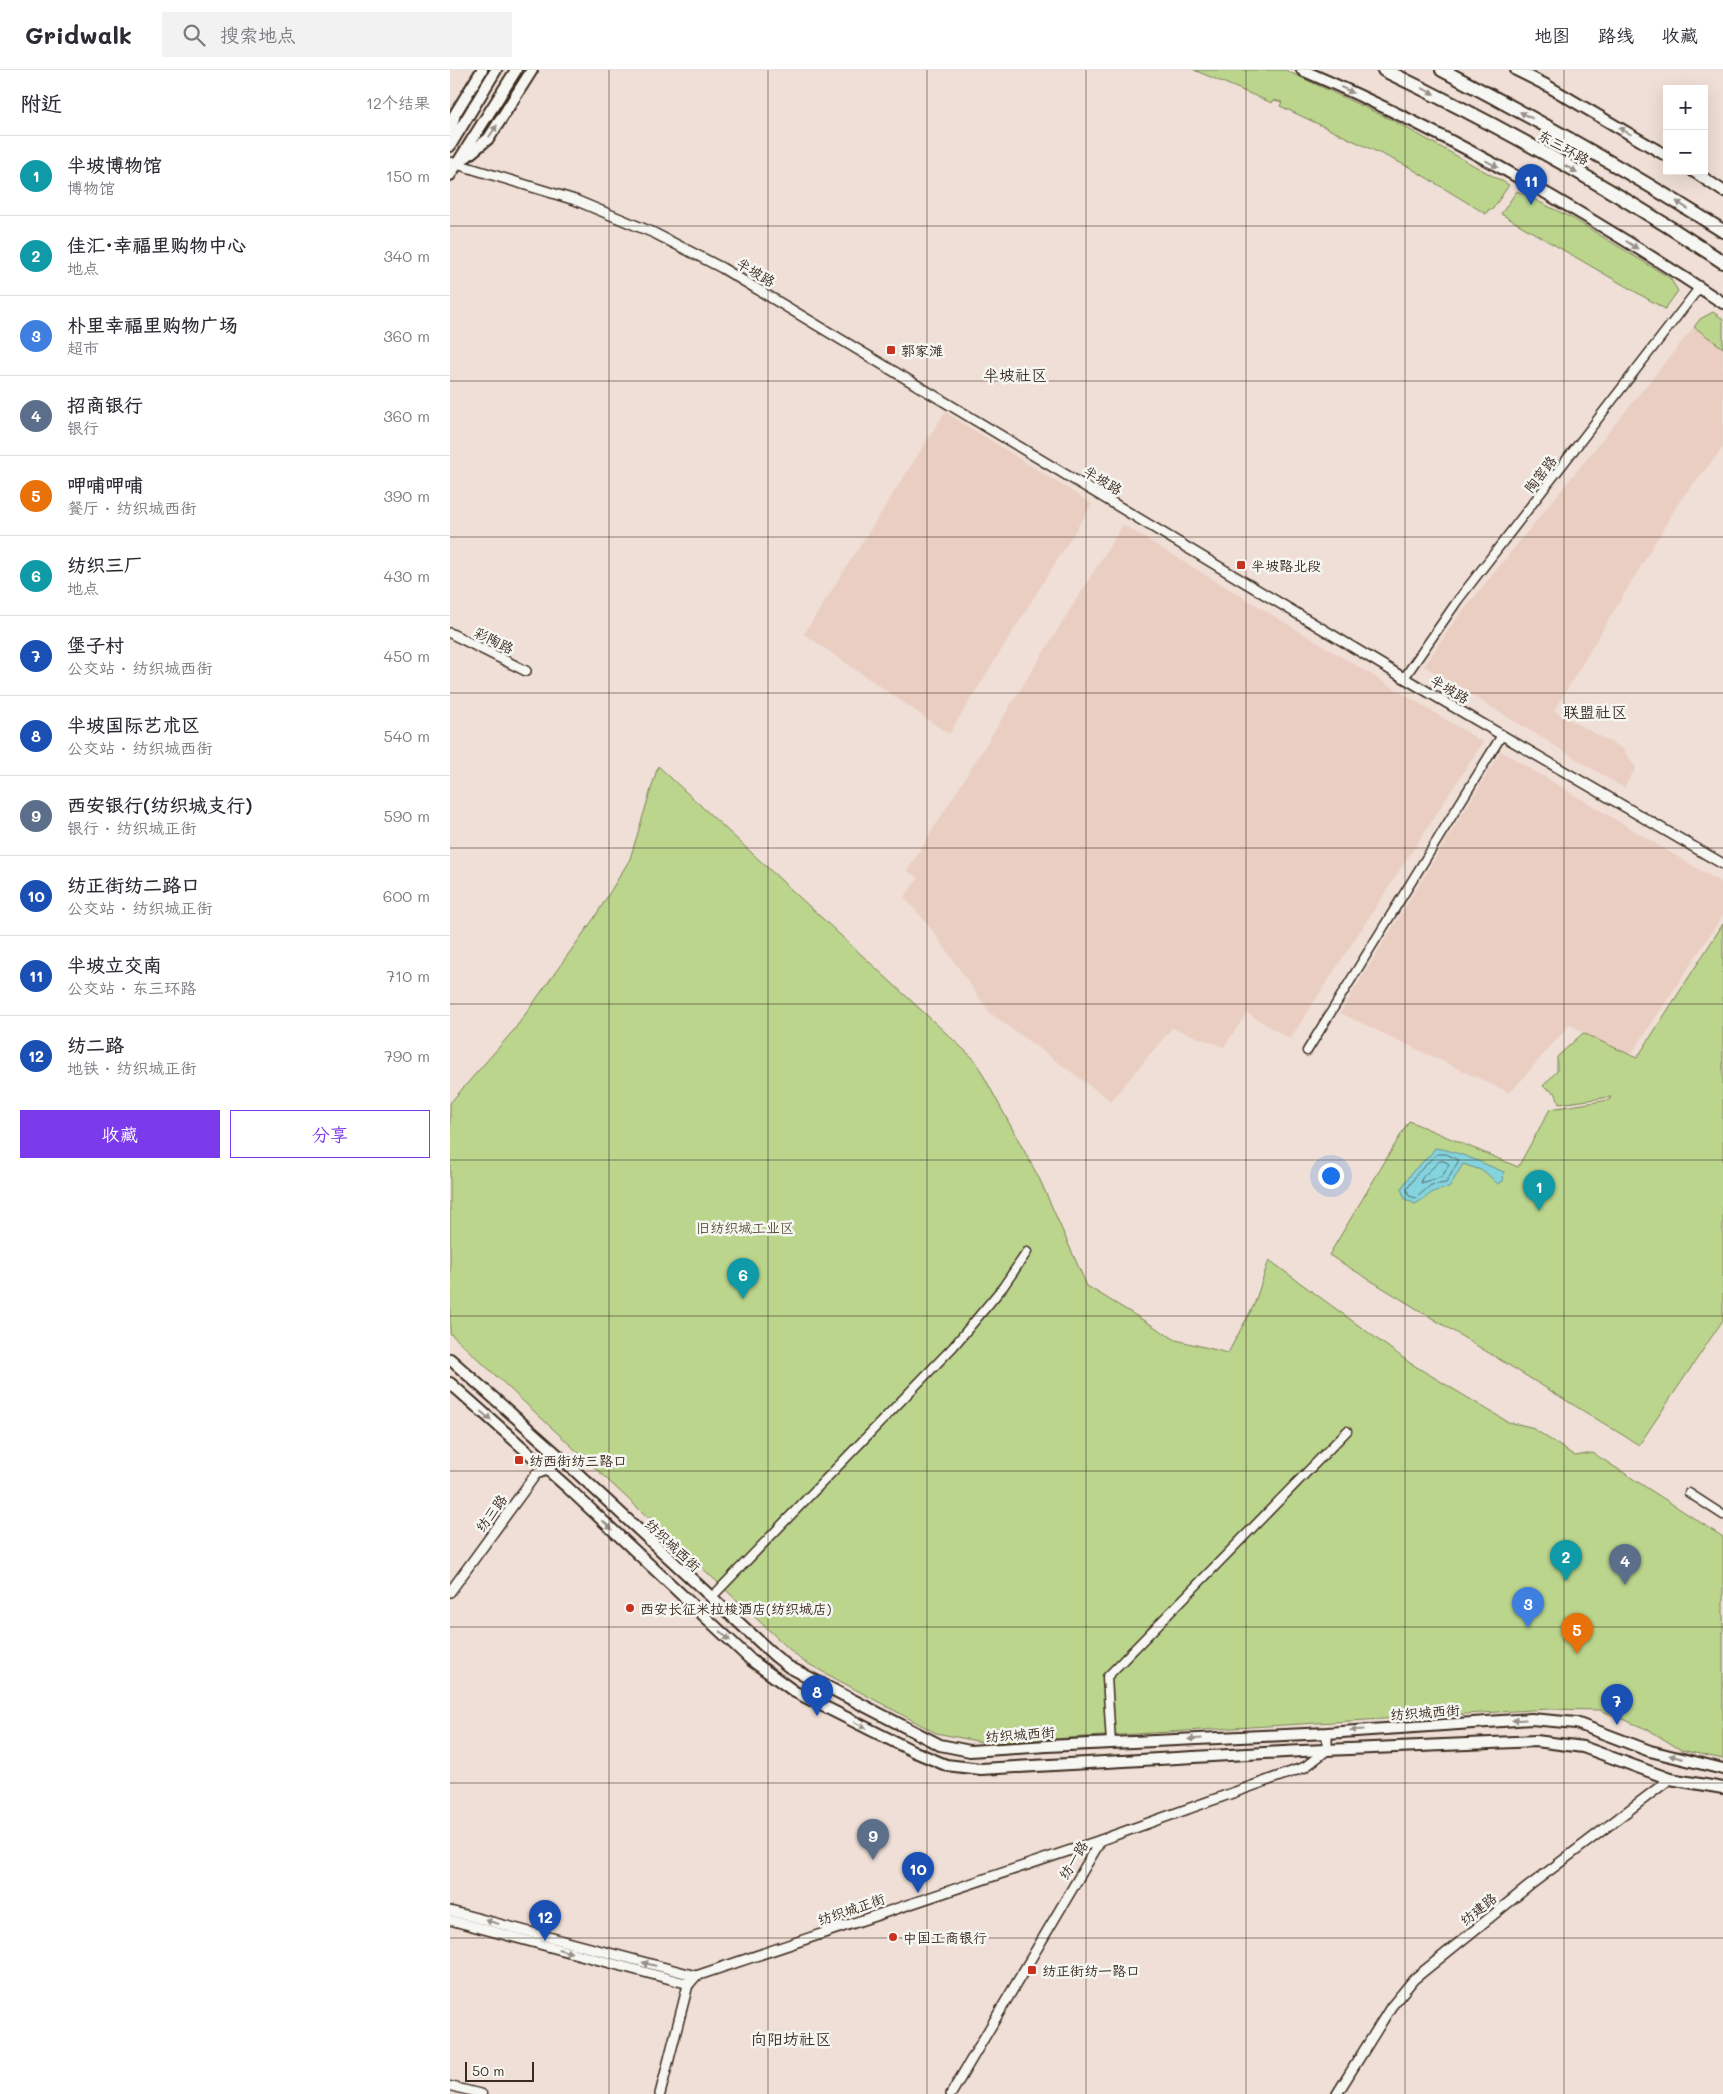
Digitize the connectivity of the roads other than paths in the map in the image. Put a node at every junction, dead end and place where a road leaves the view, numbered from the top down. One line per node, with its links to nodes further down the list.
1 (482, 70): 9 (main road)
2 (496, 70): 10 (main road)
3 (516, 70): 12 (main road)
4 (532, 70): 12 (main road, one-way to 4)
5 (1302, 70): 18 (main road, one-way to 18)
6 (1384, 70): 17 (highway, 东三环路, one-way to 17)
7 (1442, 70): 16 (highway, 东三环路, one-way to 7)
8 (1516, 70): 11 (main road, one-way to 8)
9 (450, 132)
10 (450, 146)
11 (1663, 154)
12 (454, 163): 14 (main road); 22 (street, 半坡路)
13 (1699, 175): 15 (main road)
14 (450, 176)
15 (1723, 191)
16 (1723, 231)
17 (1723, 262)
18 (1699, 288): 19 (main road); 22 (street, 陶窑路)
19 (1723, 304)
20 (450, 634): 21 (street, 彩陶路)
21 (526, 671)
22 (1404, 678): 23 (street, 半坡路)
23 (1502, 735): 24 (street, 半坡路); 25 (street)
24 (1723, 864)
25 (1308, 1050)
26 (1027, 1252): 35 (street)
27 (450, 1359): 30 (main road, 纺织城西街)
28 (450, 1383): 31 (main road, one-way to 31)
29 (1347, 1431): 37 (street)
30 (560, 1457): 31 (street, 纺三路); 35 (main road, 纺织城西街)
31 (547, 1470): 34 (street, 纺三路); 38 (main road, one-way to 38)
32 (1689, 1494): 33 (street)
33 (1723, 1515)
34 (450, 1592)
35 (710, 1598): 37 (main road, 纺织城西街)
36 (1327, 1733): 37 (main road, 纺织城西街, one-way to 37); 38 (street); 39 (main road, 纺织城西街, one-way to 36)
37 (1111, 1743)
38 (1327, 1750): 40 (main road); 42 (street, 纺一路)
39 (1723, 1769)
40 (1670, 1779): 41 (main road); 50 (street, 纺建路)
41 (1723, 1790)
42 (1101, 1840): 45 (street, 纺织城正街); 49 (street, 纺一路)
43 (450, 1911): 45 (street, one-way to 43)
44 (450, 1920): 45 (street, one-way to 45)
45 (691, 1978): 48 (street)
46 (450, 2086): 47 (street)
47 (482, 2094)
48 (660, 2094)
49 (951, 2094)
50 (1337, 2094)

